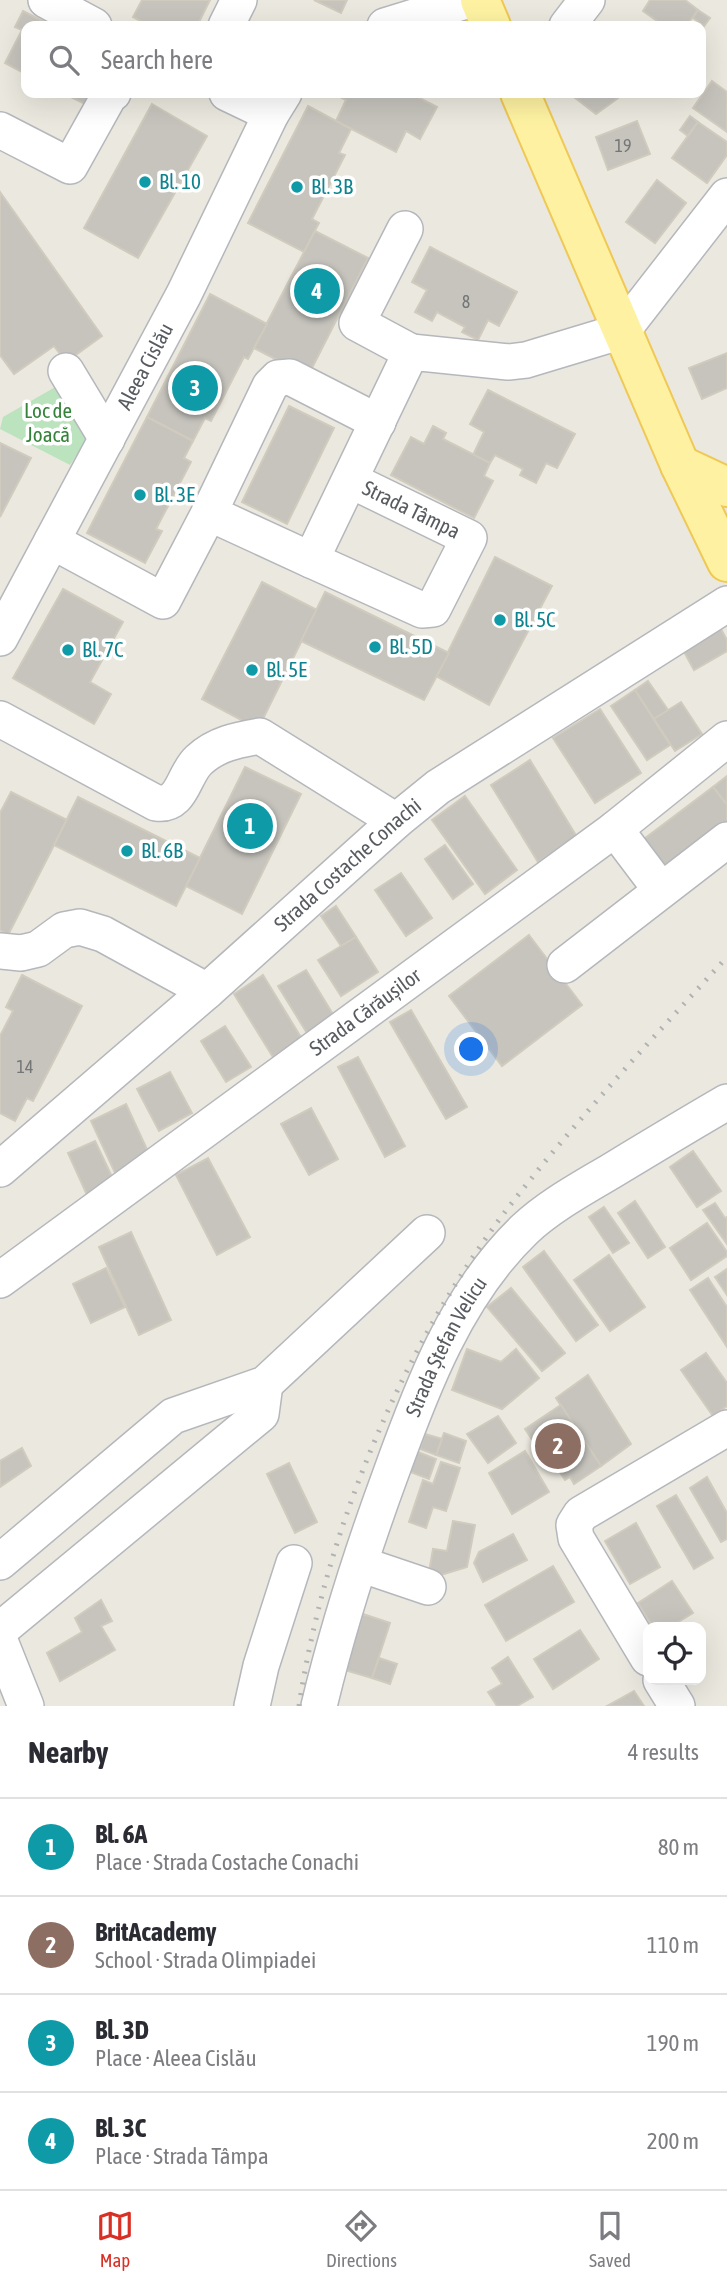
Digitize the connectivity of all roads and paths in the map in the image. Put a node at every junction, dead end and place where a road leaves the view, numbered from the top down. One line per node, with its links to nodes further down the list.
1 (239, 0): 5 (street)
2 (469, 0): 6 (street)
3 (480, 0): 7 (main road)
4 (587, 0): 8 (street)
5 (228, 21)
6 (401, 21)
7 (489, 21)
8 (570, 21)
9 (108, 98): 13 (street)
10 (250, 98): 12 (street)
11 (522, 98): 16 (main road)
12 (278, 104): 20 (street, Aleea Cislău)
13 (0, 130)
14 (727, 196): 16 (street)
15 (405, 229): 17 (street)
16 (622, 331): 17 (street); 21 (main road)
17 (411, 352): 19 (street, Strada Tâmpa)
18 (66, 371): 20 (street)
19 (378, 422): 22 (street, Strada Tâmpa); 24 (street)
20 (107, 439): 25 (street, Aleea Cislău)
21 (680, 465): 23 (main road); 27 (main road)
22 (350, 480): 26 (street, Strada Tâmpa); 26 (street, Strada Tâmpa)
23 (727, 487)
24 (209, 513): 25 (street); 26 (street, Strada Tâmpa)
25 (52, 541): 29 (street, Aleea Cislău)
26 (311, 560)
27 (727, 562)
28 (727, 604): 32 (street, Strada Costache Conachi)
29 (0, 638)
30 (0, 719): 32 (street)
31 (727, 739): 33 (street, Strada Cărăușilor)
32 (396, 821): 38 (street, Strada Costache Conachi)
33 (615, 829): 35 (street); 42 (street, Strada Cărăușilor)
34 (727, 840): 35 (street)
35 (661, 890): 37 (street)
36 (0, 951): 38 (street)
37 (565, 965)
38 (207, 991): 40 (street, Strada Costache Conachi)
39 (727, 1102): 47 (street, Strada Ștefan Velicu)
40 (0, 1169)
41 (427, 1233): 43 (street)
42 (0, 1280)
43 (265, 1384): 45 (street); 49 (street)
44 (727, 1427): 51 (street)
45 (0, 1562)
46 (295, 1563): 54 (street)
47 (360, 1564): 48 (street); 55 (street, Strada Ștefan Velicu)
48 (429, 1587)
49 (0, 1630)
50 (0, 1641): 53 (street)
51 (643, 1650)
52 (664, 1685): 56 (street)
53 (26, 1706)
54 (252, 1706)
55 (319, 1706)
56 (677, 1706)

